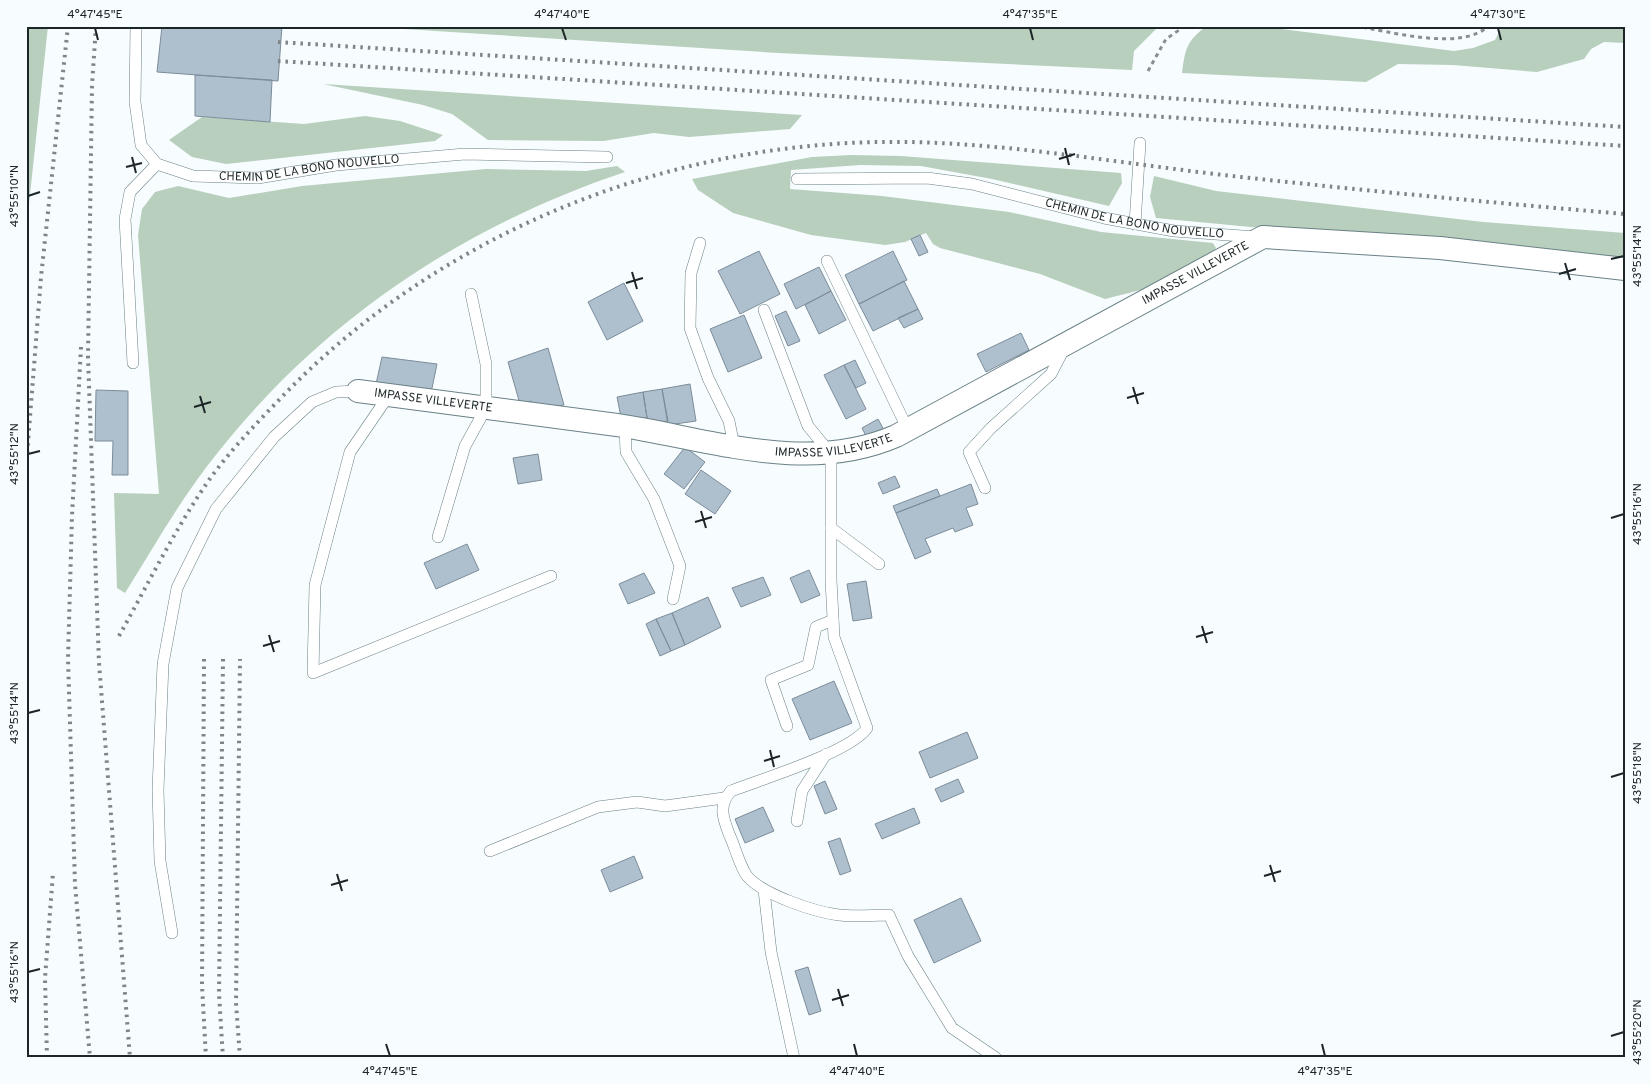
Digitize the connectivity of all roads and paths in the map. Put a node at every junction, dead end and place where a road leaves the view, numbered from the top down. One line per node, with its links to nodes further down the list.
1 (136, 26): 8 (lane)
2 (1185, 26): 5 (path)
3 (1355, 26): 4 (path)
4 (1488, 26)
5 (1148, 71)
6 (1140, 143): 10 (lane)
7 (607, 157): 8 (lane, CHEMIN DE LA BONO NOUVELLO)
8 (157, 164): 18 (lane)
9 (797, 179): 10 (lane, CHEMIN DE LA BONO NOUVELLO)
10 (1135, 224): 11 (lane, CHEMIN DE LA BONO NOUVELLO)
11 (1263, 237): 14 (street, CHEMIN DE LA BONO NOUVELLO); 17 (street, IMPASSE VILLEVERTE)
12 (700, 243): 24 (lane)
13 (827, 261): 23 (lane)
14 (1625, 269)
15 (471, 294): 21 (lane)
16 (764, 310): 25 (lane)
17 (1067, 344): 23 (street, IMPASSE VILLEVERTE); 26 (lane)
18 (133, 363)
19 (358, 391): 20 (street, IMPASSE VILLEVERTE); 39 (lane)
20 (389, 395): 21 (street, IMPASSE VILLEVERTE); 30 (lane)
21 (486, 408): 22 (street, IMPASSE VILLEVERTE); 28 (lane)
22 (625, 427): 24 (street, IMPASSE VILLEVERTE); 31 (lane)
23 (908, 430): 25 (street, IMPASSE VILLEVERTE)
24 (734, 446): 25 (street, IMPASSE VILLEVERTE)
25 (831, 454): 27 (lane)
26 (985, 488)
27 (831, 528): 29 (lane); 32 (lane)
28 (438, 537)
29 (879, 564)
30 (551, 576)
31 (674, 599)
32 (833, 620): 33 (lane); 34 (lane)
33 (787, 726)
34 (826, 754): 35 (lane); 36 (lane)
35 (724, 798): 37 (lane); 38 (lane)
36 (797, 821)
37 (490, 851)
38 (764, 890): 40 (lane); 41 (lane)
39 (172, 933)
40 (794, 1058)
41 (996, 1058)

